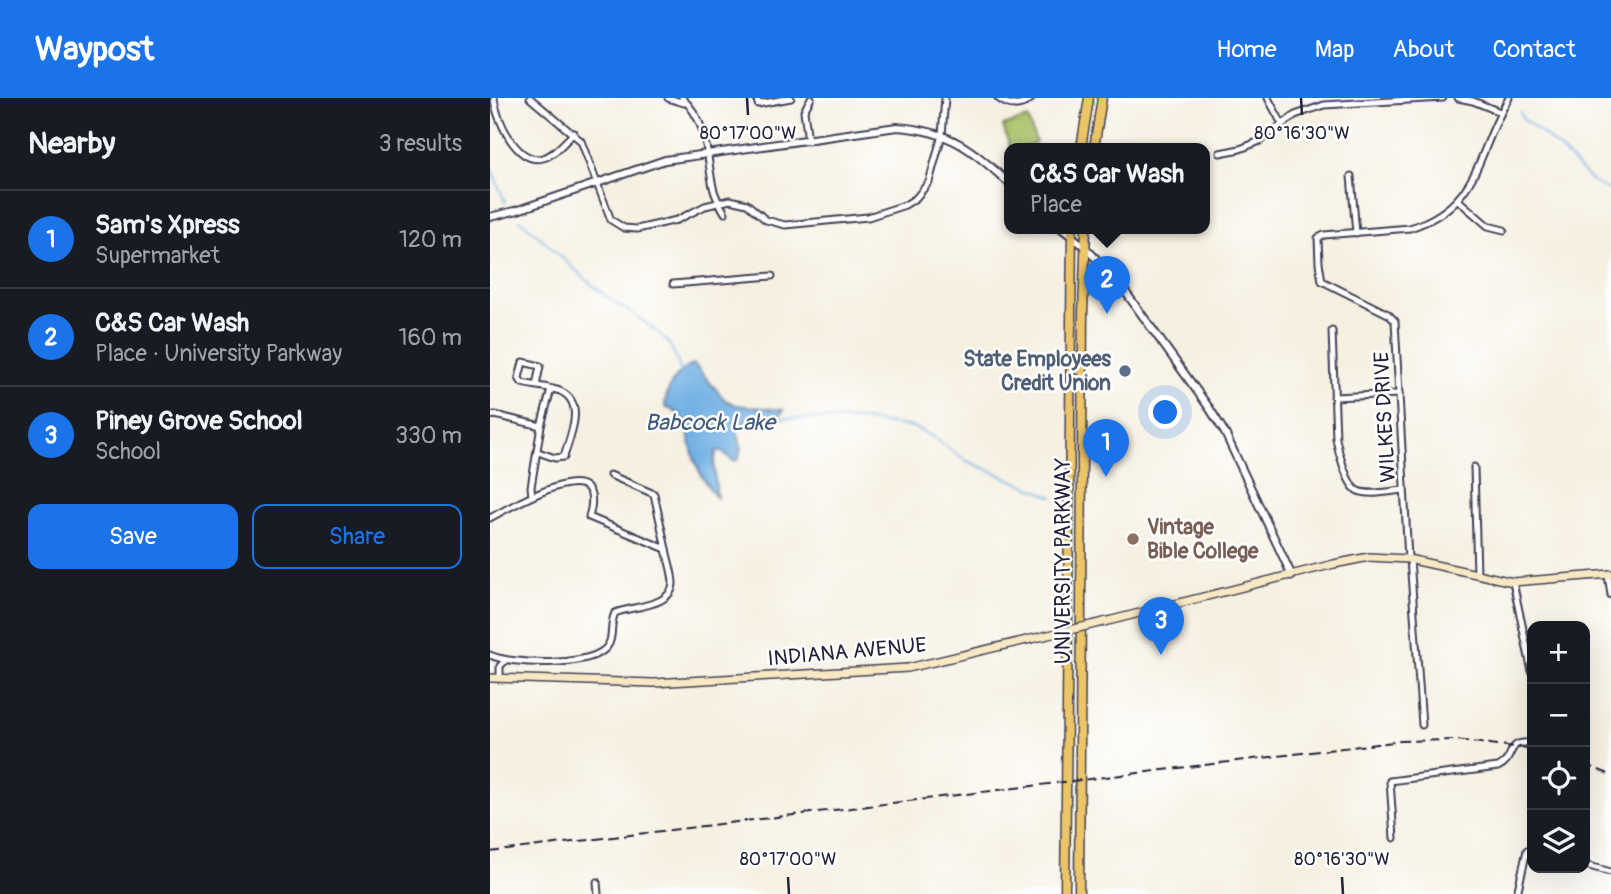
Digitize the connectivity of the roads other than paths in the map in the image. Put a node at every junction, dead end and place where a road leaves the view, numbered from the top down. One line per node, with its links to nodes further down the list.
1 (494, 98): 20 (street)
2 (530, 98): 20 (street)
3 (668, 98): 17 (street)
4 (682, 98): 17 (street)
5 (757, 98): 6 (street)
6 (791, 98)
7 (811, 98): 22 (street)
8 (998, 98): 9 (street)
9 (1032, 98)
10 (1089, 98): 23 (main road)
11 (1102, 98): 24 (main road)
12 (1268, 98): 19 (street)
13 (1443, 98): 19 (street)
14 (1458, 98): 18 (street)
15 (1509, 98): 18 (street)
16 (942, 99): 21 (street)
17 (687, 103): 25 (street)
18 (1500, 112): 30 (street)
19 (1282, 124): 26 (street)
20 (574, 133): 29 (street)
21 (942, 135): 22 (street); 28 (street); 31 (street)
22 (808, 141): 25 (street)
23 (1083, 143)
24 (1095, 143)
25 (709, 152): 29 (street); 31 (street)
26 (1220, 153)
27 (1351, 176): 35 (street)
28 (1004, 179)
29 (597, 184): 31 (street); 33 (street)
30 (1458, 200): 34 (street); 35 (street)
31 (719, 202): 32 (street)
32 (724, 214)
33 (490, 218)
34 (1504, 230)
35 (1356, 233): 45 (street, WILKES DRIVE)
36 (1072, 234): 75 (main road, UNIVERSITY PARKWAY)
37 (1073, 234): 39 (street)
38 (1085, 234): 39 (main road, UNIVERSITY PARKWAY)
39 (1084, 246): 59 (street); 76 (main road, UNIVERSITY PARKWAY)
40 (772, 276): 41 (street)
41 (673, 284)
42 (1332, 331): 46 (street)
43 (536, 386): 43 (street); 44 (street)
44 (551, 389): 48 (street); 49 (street)
45 (1399, 394): 46 (street); 52 (street, WILKES DRIVE)
46 (1334, 397): 52 (street)
47 (490, 416): 48 (street)
48 (541, 426): 49 (street)
49 (538, 452): 53 (street)
50 (1474, 467): 57 (street)
51 (610, 475): 55 (street)
52 (1405, 490): 56 (street, WILKES DRIVE)
53 (532, 496): 54 (street); 55 (street)
54 (491, 516)
55 (666, 550): 64 (street)
56 (1409, 559): 57 (main road, INDIANA AVENUE); 59 (main road, INDIANA AVENUE); 67 (street, WILKES DRIVE)
57 (1477, 574): 60 (main road, INDIANA AVENUE)
58 (1610, 575): 60 (main road, INDIANA AVENUE); 61 (street)
59 (1292, 576): 65 (main road, INDIANA AVENUE, bridge)
60 (1514, 582): 62 (street)
61 (1611, 595)
62 (1527, 647)
63 (490, 654): 64 (street)
64 (505, 660): 65 (street)
65 (501, 674): 66 (main road, INDIANA AVENUE)
66 (490, 678)
67 (1422, 725)
68 (1527, 743): 69 (street)
69 (1394, 838)
70 (1527, 861): 77 (street)
71 (1590, 866): 72 (street)
72 (1611, 872)
73 (597, 882): 74 (street)
74 (598, 894)
75 (1065, 894)
76 (1079, 894)
77 (1517, 894)

